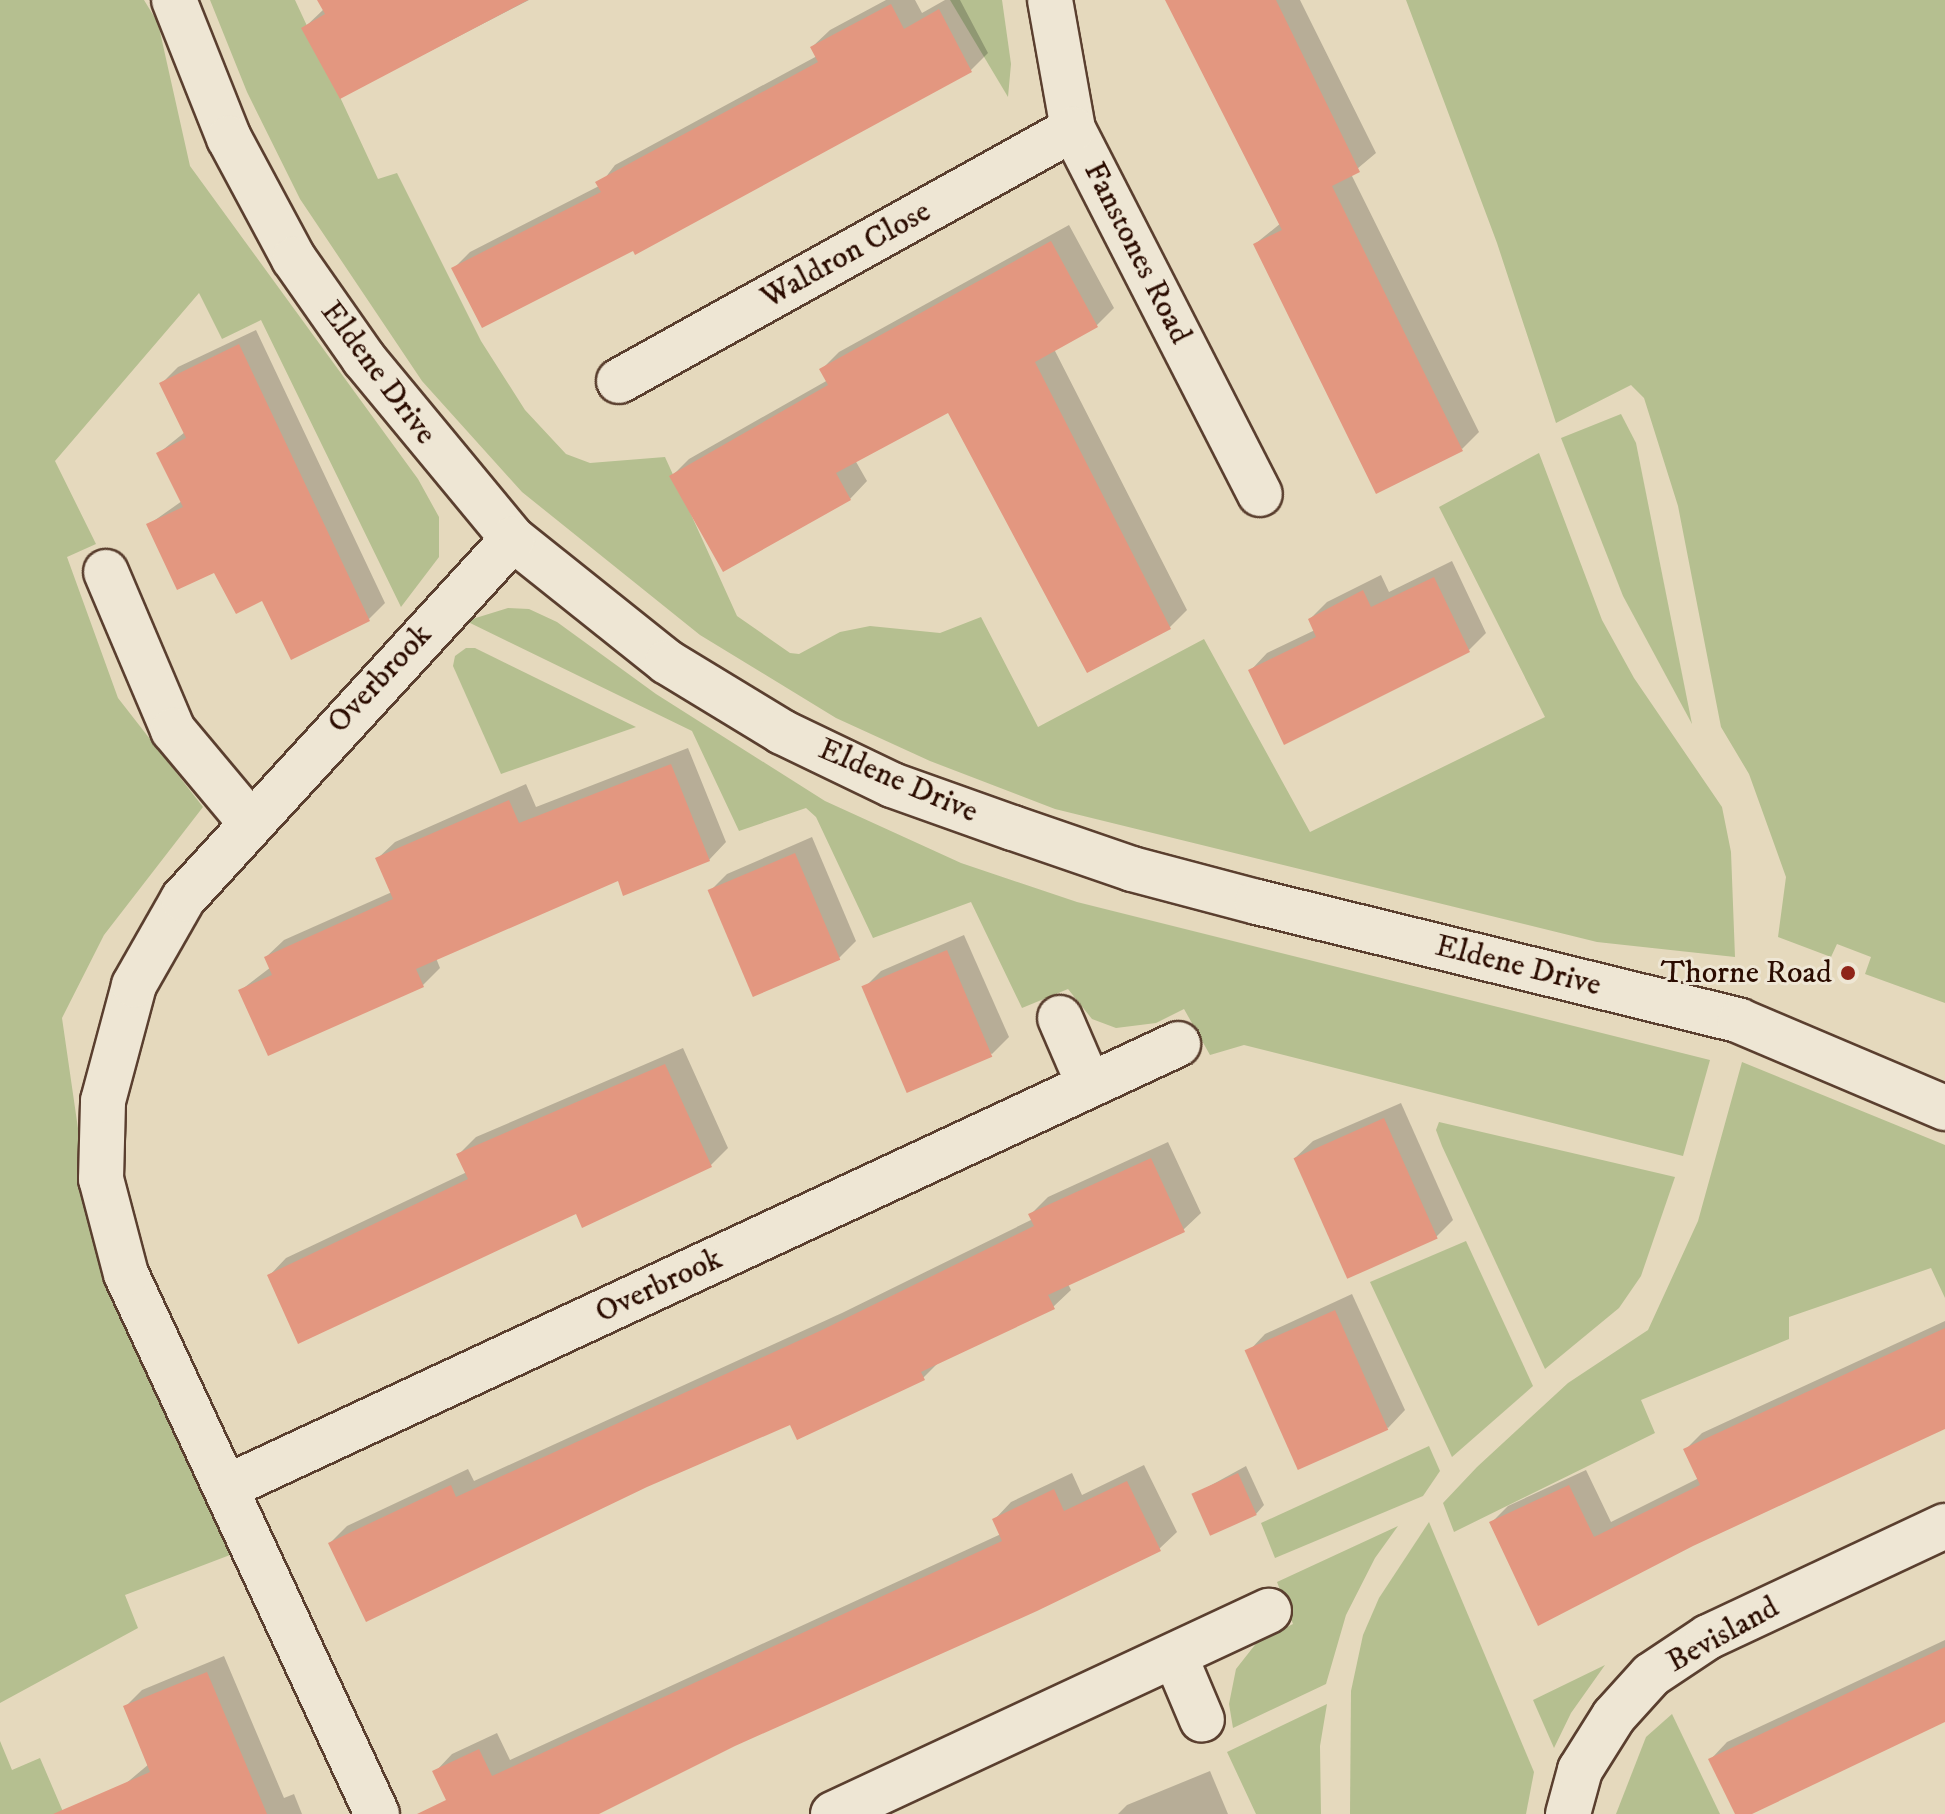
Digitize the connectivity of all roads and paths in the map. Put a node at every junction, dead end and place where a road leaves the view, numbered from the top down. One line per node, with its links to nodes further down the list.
1 (174, 0): 6 (street, Eldene Drive)
2 (1050, 0): 3 (street, Fanstones Road)
3 (1073, 129): 4 (street, Waldron Close); 5 (street, Fanstones Road)
4 (619, 381)
5 (1260, 494)
6 (513, 539): 8 (street, Overbrook); 12 (street, Eldene Drive)
7 (106, 572): 8 (street)
8 (249, 821): 13 (street, Overbrook)
9 (1060, 1018): 11 (street)
10 (1178, 1044): 11 (street, Overbrook)
11 (1089, 1085): 13 (street, Overbrook)
12 (1945, 1108)
13 (229, 1486): 18 (street, Overbrook)
14 (1945, 1526): 20 (street, Bevisland)
15 (1269, 1611): 16 (street)
16 (1175, 1656): 17 (street); 19 (street)
17 (1202, 1720)
18 (377, 1814)
19 (833, 1814)
20 (1568, 1814)

